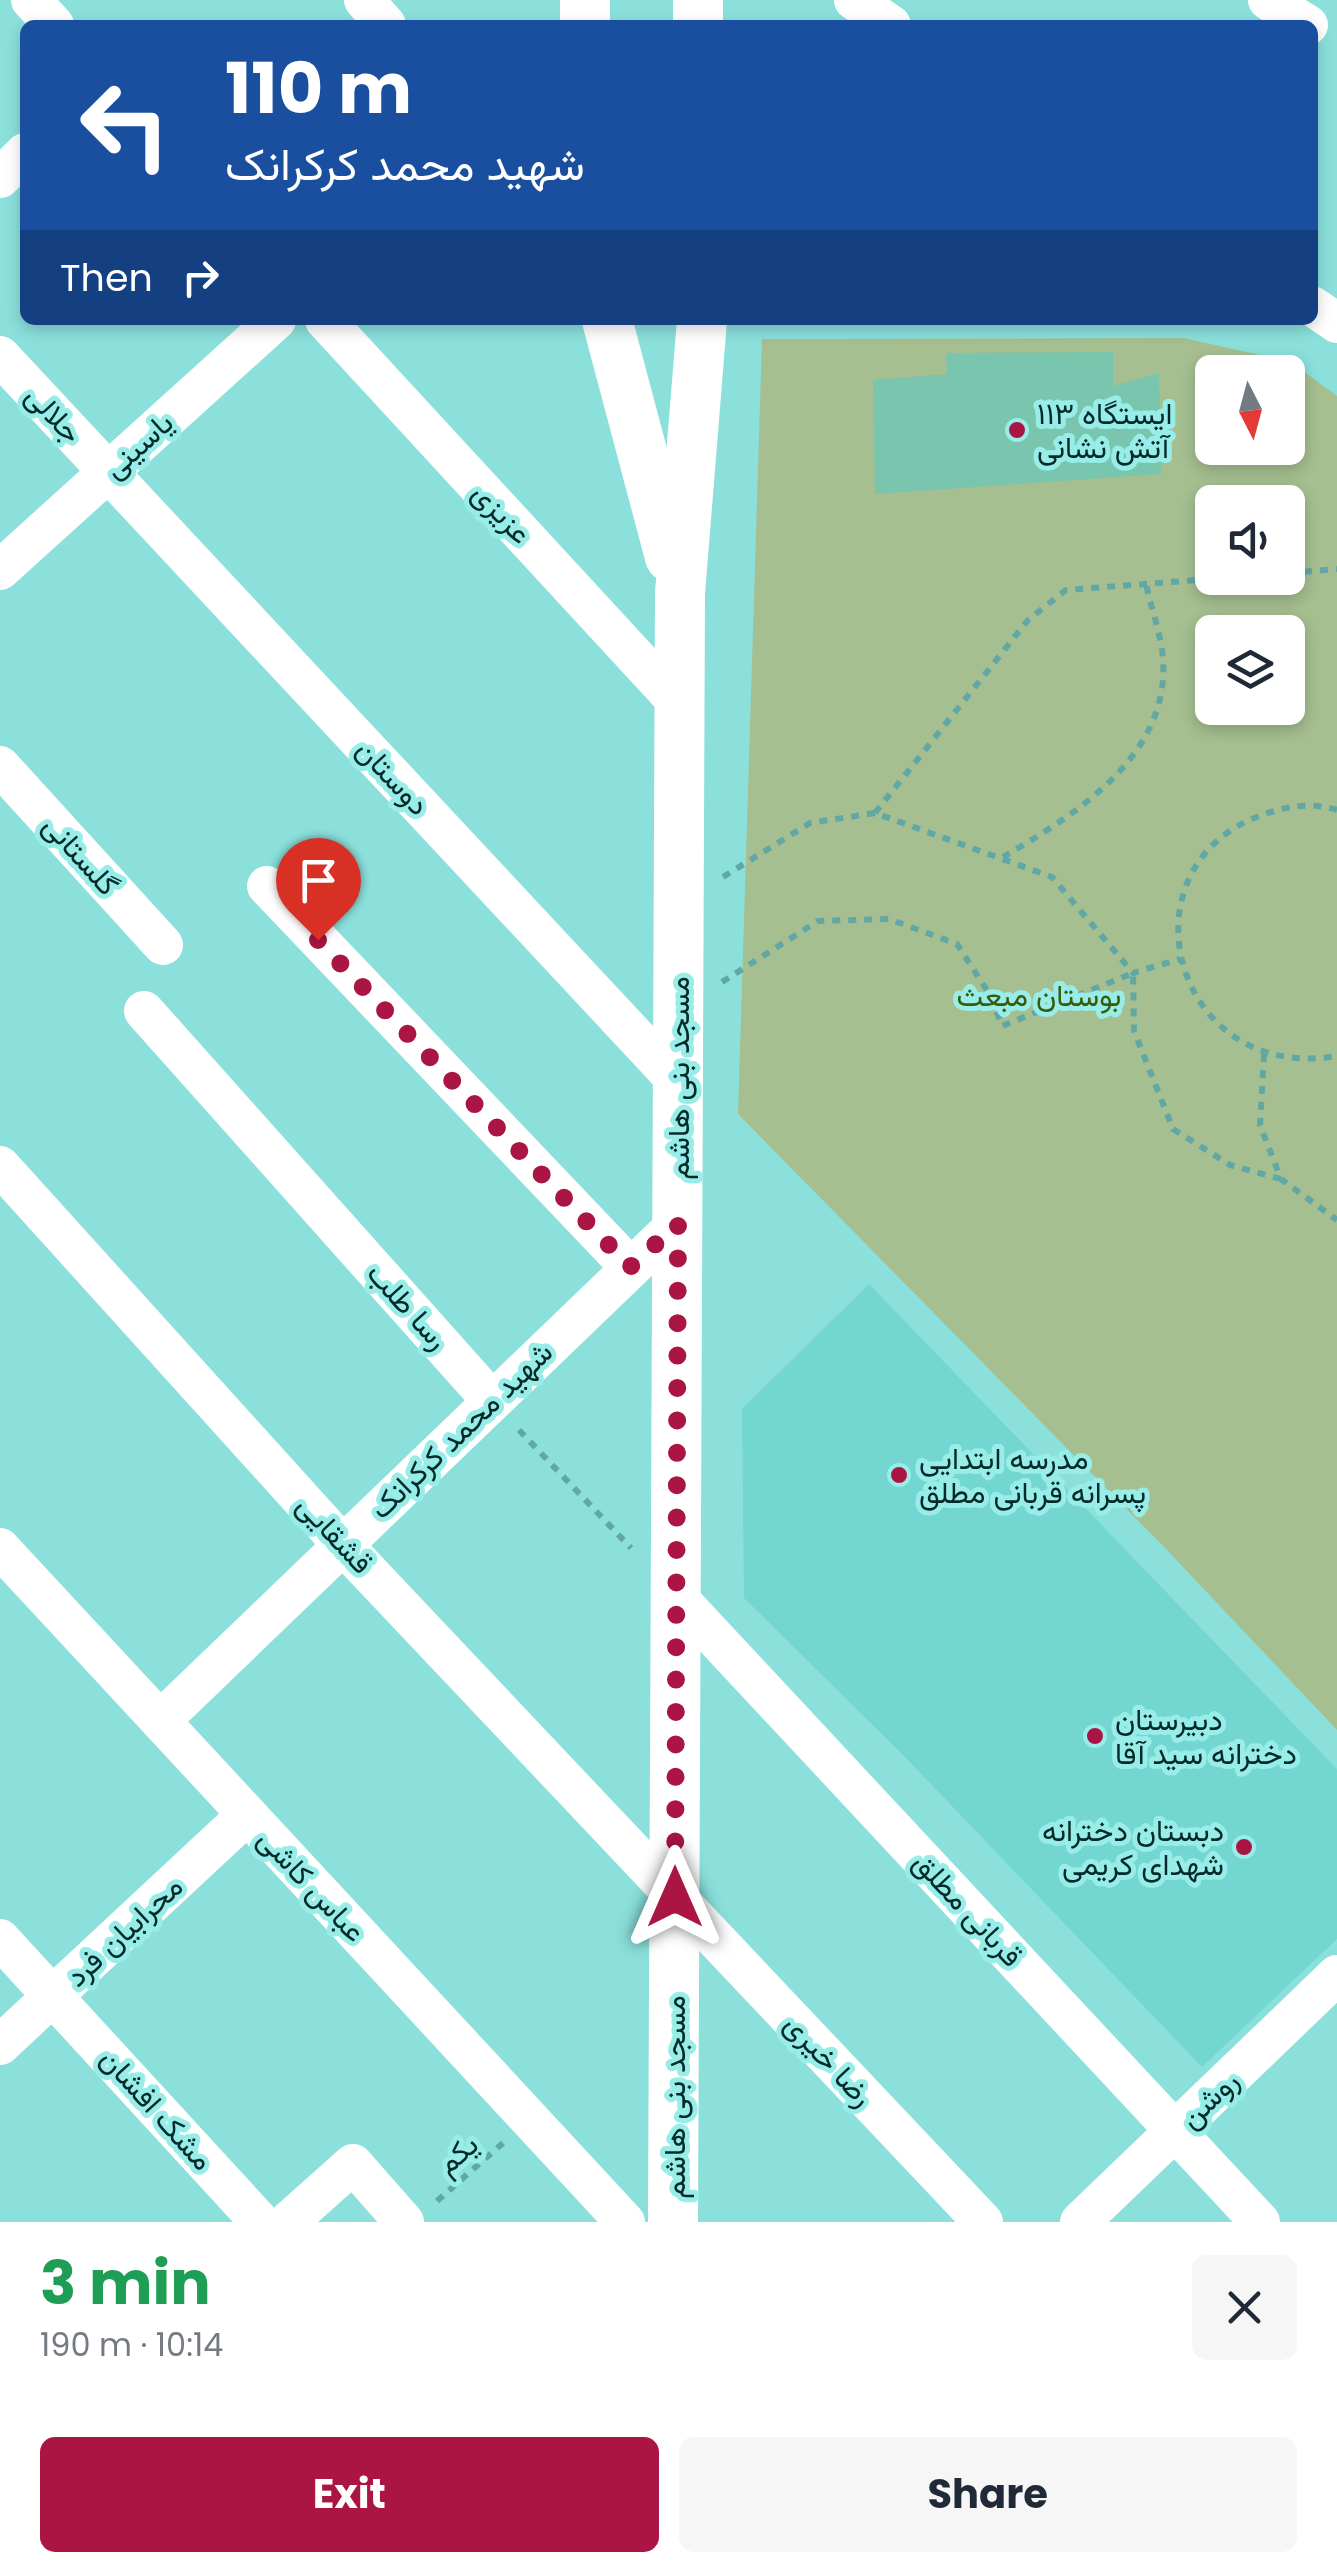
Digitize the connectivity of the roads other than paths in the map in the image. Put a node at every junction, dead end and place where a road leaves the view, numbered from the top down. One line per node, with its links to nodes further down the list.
1 (364, 0): 4 (street)
2 (854, 0): 5 (street)
3 (1268, 0): 6 (street)
4 (382, 20)
5 (884, 20)
6 (1300, 20)
7 (20, 159): 8 (street)
8 (0, 178)
9 (270, 325): 14 (street, یاسینی)
10 (330, 325): 17 (street, عزیزی)
11 (608, 325): 16 (main road, مسجد بنی هاشم)
12 (702, 325): 16 (main road, مسجد بنی هاشم)
13 (0, 356): 14 (street, جلالی)
14 (108, 472): 15 (street, یاسینی); 22 (street, دوستان)
15 (0, 570)
16 (680, 593): 17 (main road, مسجد بنی هاشم)
17 (680, 705): 22 (main road, مسجد بنی هاشم)
18 (0, 766): 20 (street, گلستانی)
19 (266, 886): 25 (street)
20 (163, 945)
21 (144, 1011): 26 (street, رسا طلب)
22 (678, 1082): 24 (main road, مسجد بنی هاشم)
23 (0, 1166): 27 (street, قشقایی)
24 (678, 1224): 25 (street, شهید محمد کرکرانک); 29 (main road, مسجد بنی هاشم)
25 (630, 1267): 26 (street, شهید محمد کرکرانک)
26 (492, 1401): 27 (street, شهید محمد کرکرانک)
27 (342, 1544): 30 (street, شهید محمد کرکرانک); 32 (street, قشقایی)
28 (0, 1548): 30 (street, عباس کاشی)
29 (676, 1596): 32 (main road, مسجد بنی هاشم); 37 (street, قربانی مطلق)
30 (160, 1721): 31 (street, عباس کاشی)
31 (247, 1815): 35 (street, محرابیان فرد); 41 (street, عباس کاشی)
32 (675, 1897): 42 (main road, مسجد بنی هاشم); 43 (street, رضا خیری)
33 (0, 1939): 35 (street, مشک افشان)
34 (1337, 1975): 37 (street, روشن)
35 (54, 1997): 36 (street, محرابیان فرد); 39 (street, مشک افشان)
36 (0, 2045)
37 (1175, 2131): 44 (street, روشن); 45 (street, قربانی مطلق)
38 (417, 2216): 40 (street)
39 (260, 2222)
40 (288, 2222)
41 (625, 2222)
42 (673, 2222)
43 (983, 2222)
44 (1080, 2222)
45 (1260, 2222)

